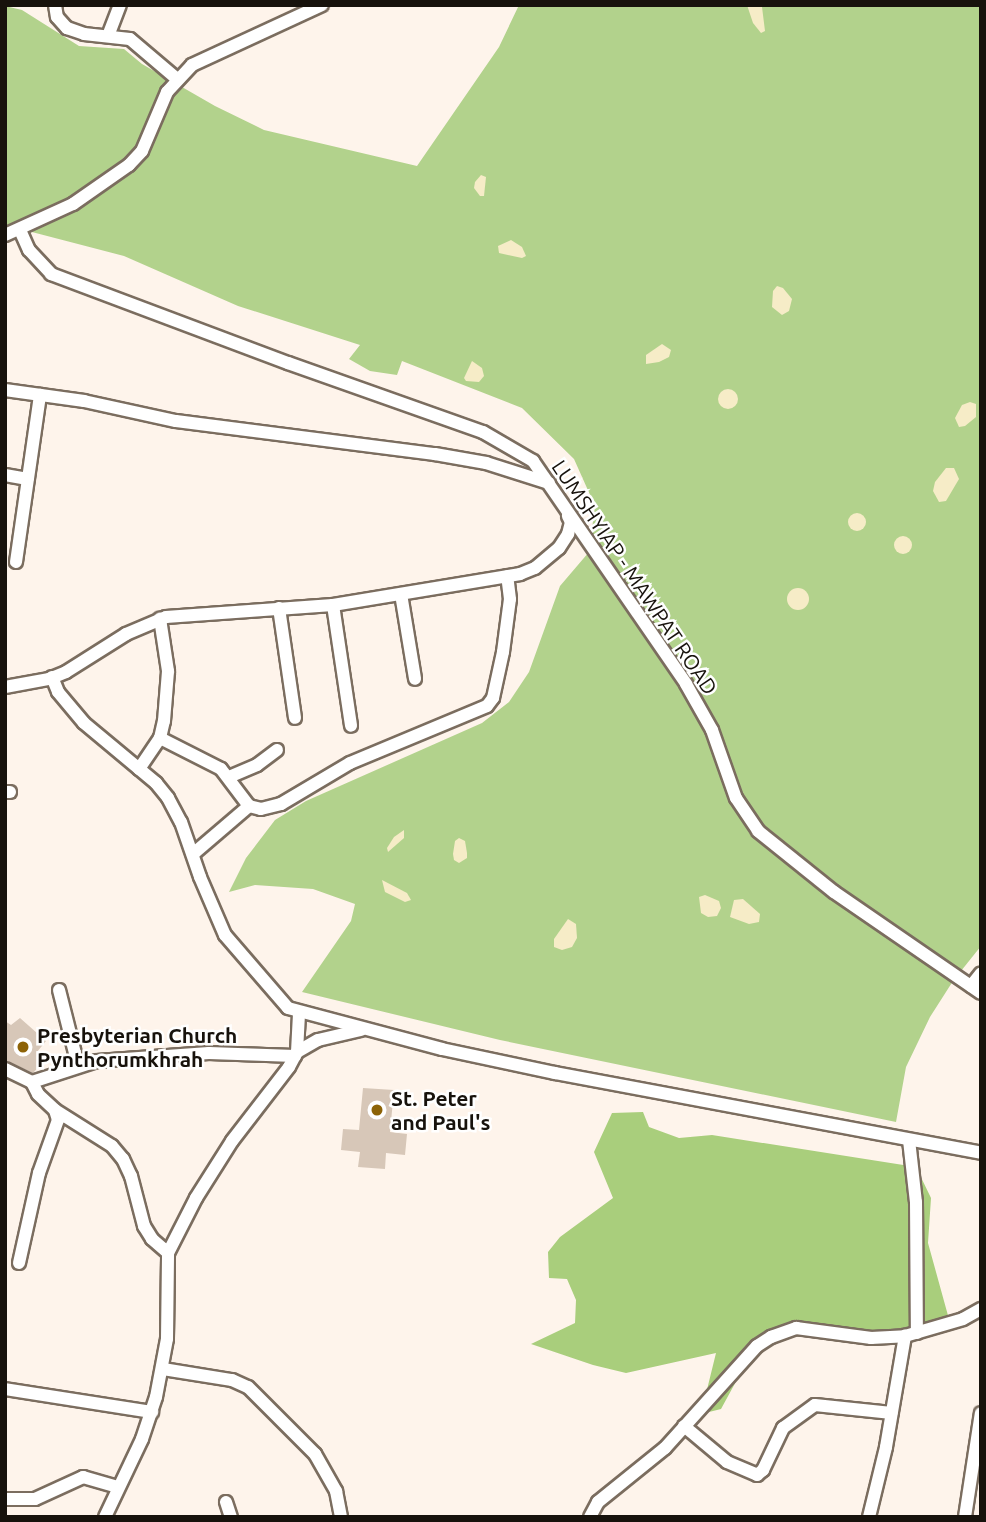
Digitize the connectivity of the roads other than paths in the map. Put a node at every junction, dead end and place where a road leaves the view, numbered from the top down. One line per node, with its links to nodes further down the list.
1 (55, 5): 4 (street)
2 (120, 5): 4 (street)
3 (316, 7): 5 (street)
4 (108, 36): 5 (street)
5 (177, 79): 6 (street)
6 (20, 230): 7 (street); 12 (street, LUMSHYIAP - MAWPAT ROAD)
7 (5, 235)
8 (5, 390): 9 (street)
9 (40, 395): 11 (street); 12 (street)
10 (5, 475): 11 (street)
11 (28, 479): 14 (street)
12 (549, 483): 13 (street, LUMSHYIAP - MAWPAT ROAD)
13 (566, 509): 15 (street); 32 (street, LUMSHYIAP - MAWPAT ROAD)
14 (16, 562)
15 (507, 576): 16 (street); 29 (street)
16 (401, 594): 17 (street); 21 (street)
17 (333, 605): 18 (street); 24 (street)
18 (279, 608): 19 (street); 23 (street)
19 (160, 619): 20 (street); 25 (street)
20 (52, 677): 22 (street); 27 (street)
21 (415, 678)
22 (5, 687)
23 (295, 718)
24 (351, 726)
25 (160, 738): 27 (street); 28 (street)
26 (277, 750): 28 (street)
27 (139, 769): 30 (street)
28 (229, 777): 29 (street)
29 (249, 807): 30 (street)
30 (193, 855): 34 (street)
31 (981, 973): 32 (street)
32 (976, 989)
33 (59, 990): 37 (street)
34 (299, 1013): 35 (street); 36 (street)
35 (364, 1029): 36 (street); 41 (street)
36 (296, 1054): 37 (street); 43 (street)
37 (78, 1065): 39 (street)
38 (5, 1069): 39 (street)
39 (32, 1082): 40 (street)
40 (55, 1110): 43 (street); 44 (street)
41 (909, 1140): 42 (street); 46 (street)
42 (981, 1153)
43 (168, 1254): 47 (street)
44 (19, 1263)
45 (981, 1309): 46 (street)
46 (911, 1335): 50 (street); 52 (street)
47 (163, 1369): 49 (street); 58 (street)
48 (5, 1389): 49 (street)
49 (152, 1412): 53 (street)
50 (892, 1413): 52 (street); 60 (street)
51 (981, 1413): 61 (street)
52 (684, 1426): 59 (street)
53 (119, 1487): 54 (street); 56 (street)
54 (5, 1499)
55 (226, 1502): 57 (street)
56 (105, 1517)
57 (231, 1517)
58 (341, 1517)
59 (590, 1517)
60 (869, 1517)
61 (965, 1517)

